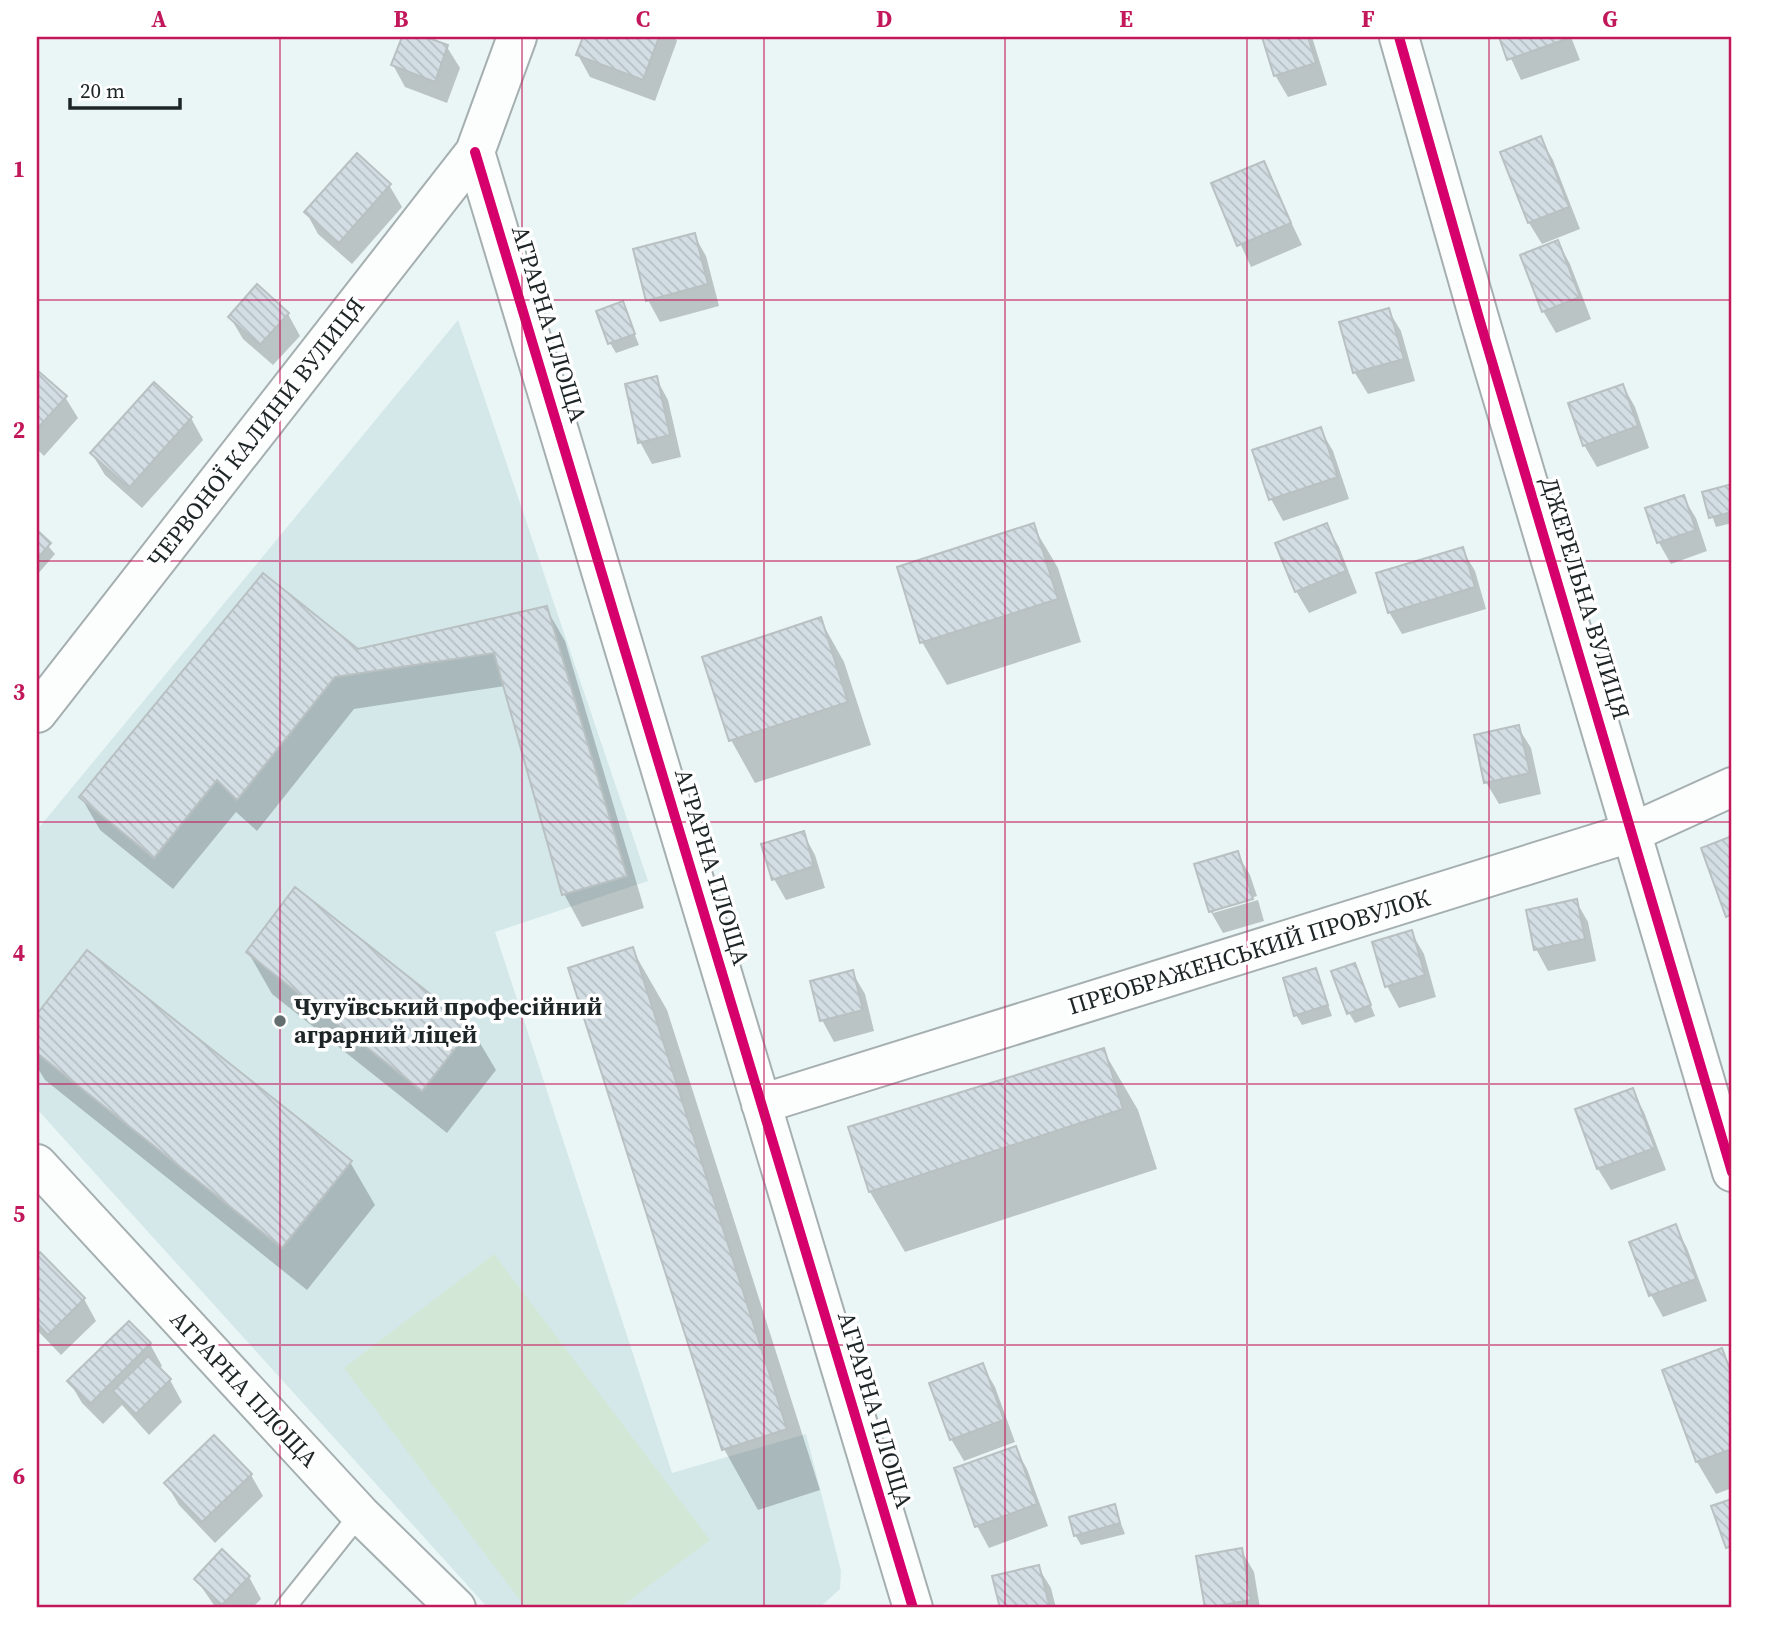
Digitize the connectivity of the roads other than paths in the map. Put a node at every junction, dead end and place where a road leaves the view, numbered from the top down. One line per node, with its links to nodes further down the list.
1 (517, 37): 3 (street, ЧЕРВОНОЇ КАЛИНИ ВУЛИЦЯ)
2 (1399, 37): 6 (street, ДЖЕРЕЛЬНА ВУЛИЦЯ)
3 (475, 152): 4 (street, ЧЕРВОНОЇ КАЛИНИ ВУЛИЦЯ); 7 (street, АГРАРНА ПЛОЩА)
4 (37, 713)
5 (1732, 787): 6 (street, ПРЕОБРАЖЕНСЬКИЙ ПРОВУЛОК)
6 (1633, 832): 7 (street, ПРЕОБРАЖЕНСЬКИЙ ПРОВУЛОК); 9 (street, ДЖЕРЕЛЬНА ВУЛИЦЯ)
7 (761, 1104): 11 (street, АГРАРНА ПЛОЩА)
8 (37, 1164): 10 (street, АГРАРНА ПЛОЩА)
9 (1732, 1172)
10 (360, 1514): 12 (lane); 13 (street, АГРАРНА ПЛОЩА)
11 (904, 1603)
12 (285, 1608)
13 (456, 1608)

